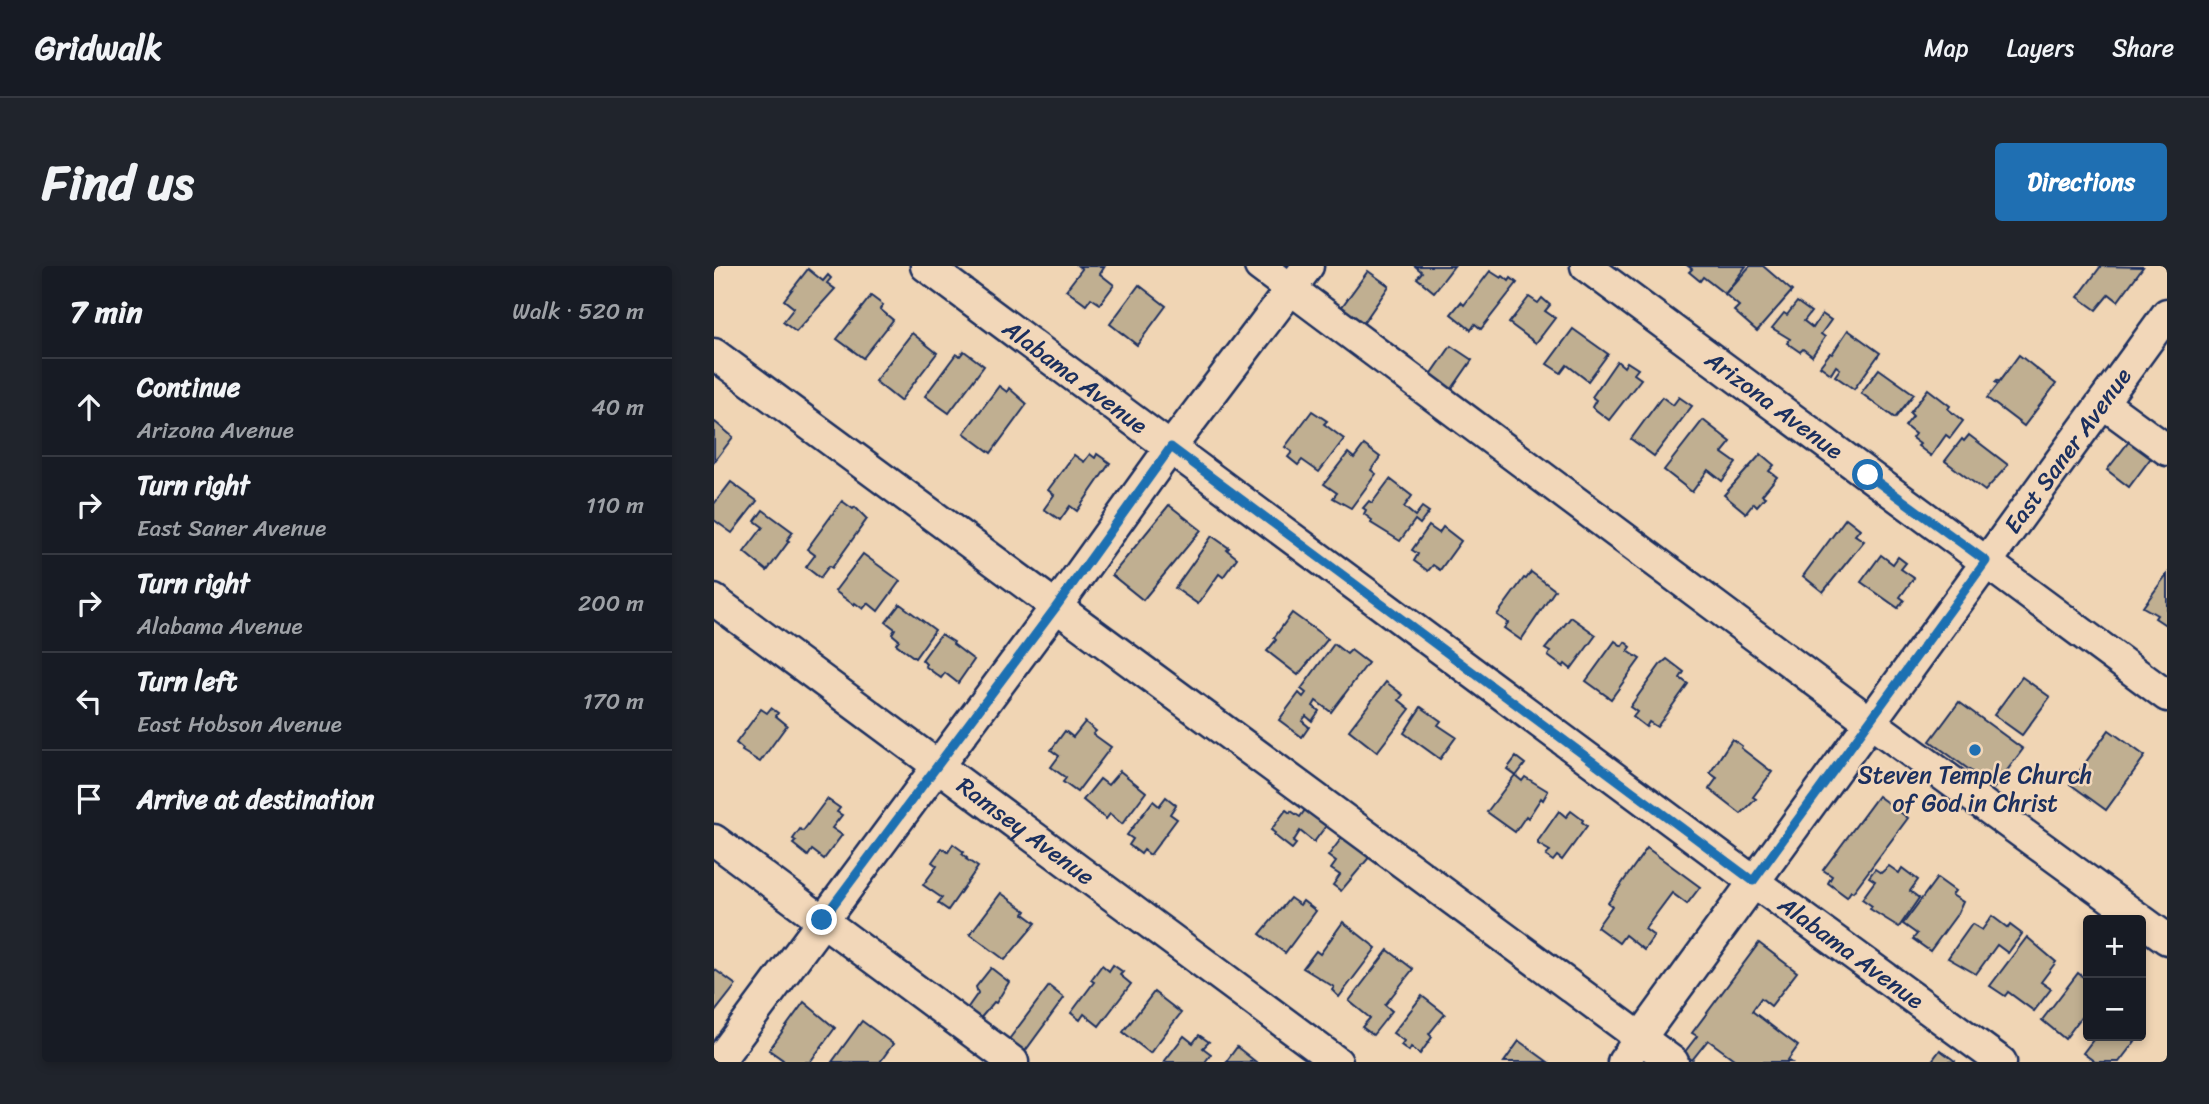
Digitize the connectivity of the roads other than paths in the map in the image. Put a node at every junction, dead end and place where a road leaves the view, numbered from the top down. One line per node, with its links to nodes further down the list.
1 (926, 266): 8 (street, Alabama Avenue)
2 (1260, 266): 4 (street)
3 (1586, 266): 10 (street, Arizona Avenue)
4 (1300, 278): 8 (street); 14 (street)
5 (2167, 314): 7 (street, East Saner Avenue)
6 (714, 354): 12 (street)
7 (2103, 403): 9 (street); 10 (street, East Saner Avenue)
8 (1171, 447): 12 (street); 17 (street, Alabama Avenue)
9 (2167, 450)
10 (1986, 561): 13 (street, Arizona Avenue); 14 (street, East Saner Avenue)
11 (714, 600): 15 (street, Ramsey Avenue)
12 (1056, 607): 15 (street); 20 (street)
13 (2167, 696)
14 (1869, 721): 17 (street, East Saner Avenue); 19 (street)
15 (937, 764): 18 (street); 23 (street, Ramsey Avenue)
16 (714, 839): 18 (street)
17 (1753, 881): 20 (street, East Saner Avenue); 26 (street, Alabama Avenue)
18 (822, 920): 21 (street); 22 (street)
19 (2167, 939)
20 (1640, 1038): 24 (street, East Saner Avenue); 25 (street)
21 (718, 1062)
22 (1013, 1062)
23 (1337, 1062)
24 (1623, 1062)
25 (1673, 1062)
26 (2001, 1062)

